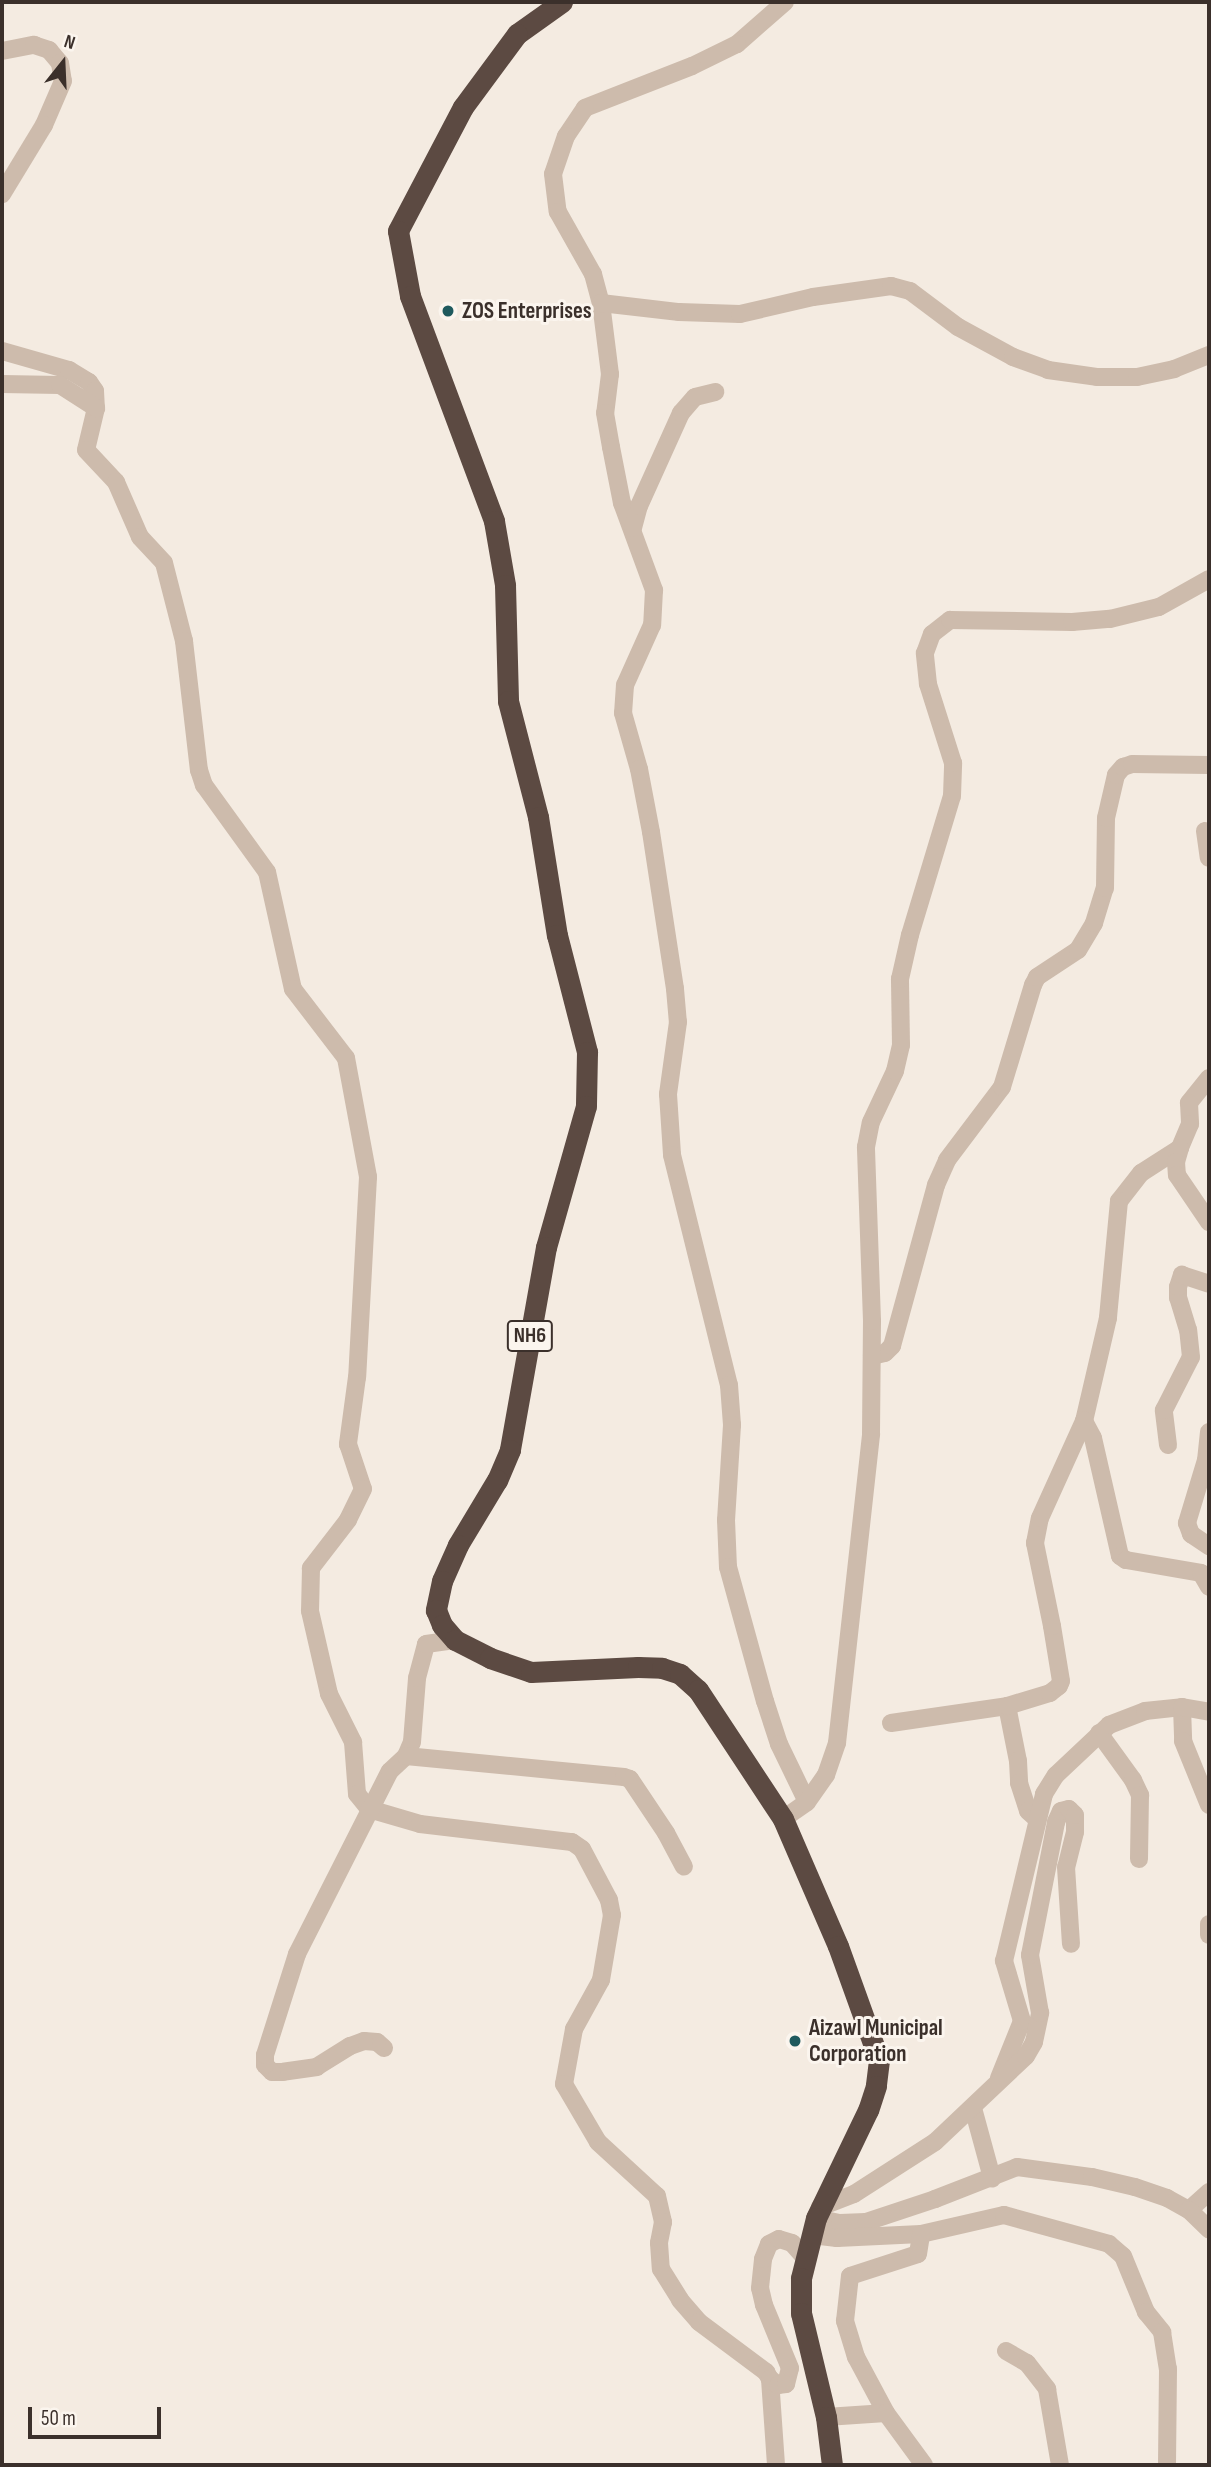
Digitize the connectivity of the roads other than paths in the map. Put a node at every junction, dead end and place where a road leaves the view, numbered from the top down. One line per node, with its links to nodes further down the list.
1 (562, 2): 26 (highway, NH6)
2 (785, 2): 5 (street)
3 (2, 51): 4 (street)
4 (2, 194)
5 (601, 303): 7 (street); 11 (street)
6 (2, 351): 10 (street)
7 (1209, 355)
8 (2, 384): 10 (street)
9 (715, 392): 11 (street)
10 (96, 408): 35 (street)
11 (633, 528): 33 (street)
12 (1209, 579): 20 (street)
13 (1209, 765): 20 (street)
14 (1205, 831): 15 (street)
15 (1209, 858)
16 (1209, 1078): 17 (street)
17 (1180, 1148): 18 (street); 21 (street)
18 (1209, 1222)
19 (1209, 1284): 23 (street)
20 (872, 1356): 33 (street)
21 (1084, 1421): 25 (street); 27 (street)
22 (1209, 1432): 24 (street)
23 (1168, 1445)
24 (1209, 1546)
25 (1209, 1587)
26 (455, 1640): 32 (street); 36 (highway)
27 (1007, 1706): 30 (street); 37 (street)
28 (1182, 1707): 29 (street); 31 (street); 34 (street)
29 (1209, 1712)
30 (891, 1723)
31 (1099, 1733): 37 (street); 38 (street)
32 (406, 1756): 35 (street); 39 (street)
33 (807, 1802): 36 (street)
34 (1209, 1805)
35 (369, 1809): 43 (street); 54 (street)
36 (783, 1819): 49 (highway)
37 (1038, 1819): 44 (street)
38 (1139, 1859)
39 (684, 1867)
40 (1209, 1924): 41 (street)
41 (1209, 1935)
42 (1071, 1944): 44 (street)
43 (384, 2048)
44 (995, 2087): 45 (street)
45 (973, 2108): 46 (street); 49 (street)
46 (992, 2178): 48 (street); 49 (street)
47 (1209, 2192): 48 (street)
48 (1189, 2210): 50 (street)
49 (816, 2220): 51 (street); 52 (highway)
50 (1209, 2228)
51 (921, 2234): 55 (street); 61 (street)
52 (806, 2259): 54 (street); 56 (highway)
53 (1006, 2351): 60 (street)
54 (770, 2379): 58 (street)
55 (886, 2413): 56 (street); 59 (street)
56 (826, 2417): 57 (highway)
57 (835, 2462)
58 (776, 2465)
59 (924, 2465)
60 (1060, 2465)
61 (1167, 2465)

